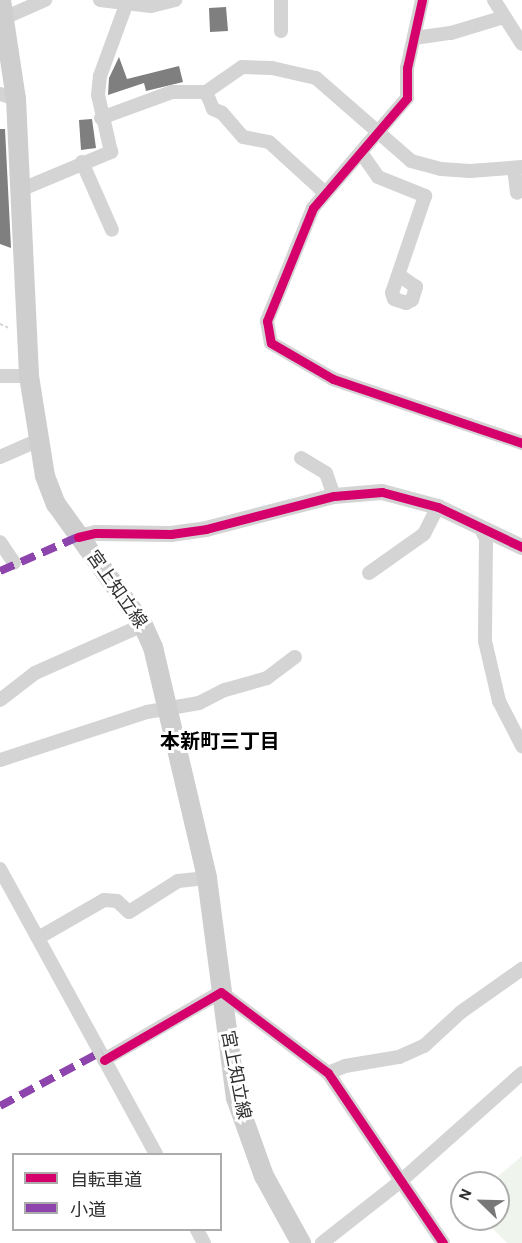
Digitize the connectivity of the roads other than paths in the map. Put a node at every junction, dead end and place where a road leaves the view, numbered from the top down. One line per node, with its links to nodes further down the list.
1 (45, 0): 8 (street)
2 (100, 0): 7 (street)
3 (175, 0): 7 (street)
4 (281, 0): 10 (street)
5 (422, 0): 12 (street)
6 (494, 0): 9 (street)
7 (126, 5): 15 (street)
8 (3, 9): 14 (main road, 宮上知立線)
9 (504, 16): 11 (street); 12 (street)
10 (281, 31)
11 (519, 33)
12 (414, 38): 16 (street)
13 (206, 92): 15 (street); 16 (street); 21 (street)
14 (8, 96): 20 (main road, 宮上知立線)
15 (101, 118): 18 (street)
16 (378, 133): 17 (street); 19 (street)
17 (362, 154): 21 (street); 24 (street)
18 (82, 162): 20 (street); 23 (street)
19 (518, 167): 22 (street)
20 (20, 190): 26 (main road, 宮上知立線)
21 (324, 192): 28 (street)
22 (518, 193)
23 (112, 230)
24 (399, 275)
25 (0, 376): 26 (street)
26 (29, 376): 27 (main road, 宮上知立線)
27 (39, 440): 29 (street); 34 (main road, 宮上知立線)
28 (522, 443)
29 (0, 457)
30 (301, 458): 31 (street)
31 (334, 496): 32 (street); 34 (street)
32 (438, 507): 33 (street); 38 (street)
33 (480, 527): 36 (street); 43 (street)
34 (78, 537): 39 (main road, 宮上知立線)
35 (0, 542): 37 (street)
36 (522, 547)
37 (14, 563)
38 (369, 573)
39 (143, 625): 41 (street); 42 (main road, 宮上知立線)
40 (296, 657): 42 (street)
41 (0, 700)
42 (169, 707): 44 (street); 46 (main road, 宮上知立線)
43 (522, 746)
44 (0, 760)
45 (0, 869): 47 (street)
46 (207, 878): 47 (street); 49 (main road, 宮上知立線)
47 (38, 938): 50 (street)
48 (522, 969): 51 (street)
49 (221, 992): 50 (street); 51 (street); 55 (main road, 宮上知立線)
50 (104, 1060): 53 (street)
51 (328, 1073): 54 (street)
52 (522, 1073): 54 (street)
53 (155, 1153)
54 (402, 1180): 56 (street); 57 (street)
55 (301, 1243)
56 (322, 1243)
57 (443, 1243)

